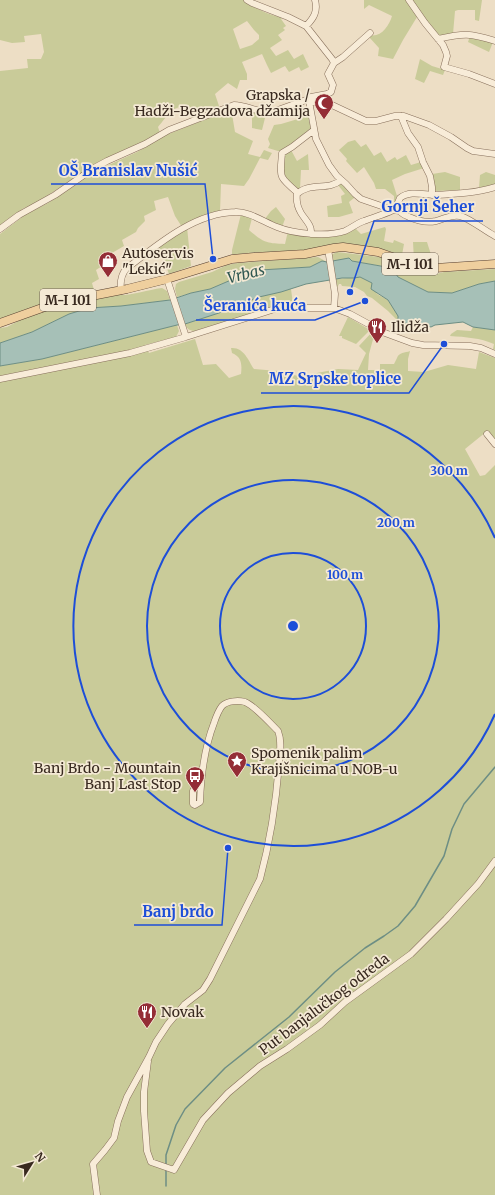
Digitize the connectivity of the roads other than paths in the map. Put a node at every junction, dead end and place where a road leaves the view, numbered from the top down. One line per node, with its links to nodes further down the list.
1 (247, 0): 4 (street)
2 (315, 0): 4 (street)
3 (409, 0): 6 (street)
4 (306, 26): 8 (street)
5 (370, 33): 8 (street)
6 (438, 40): 7 (street); 9 (street)
7 (495, 41)
8 (334, 63): 10 (street)
9 (495, 84)
10 (309, 100): 11 (street); 12 (street); 20 (street)
11 (401, 116): 13 (street); 17 (street)
12 (314, 130): 14 (street); 16 (street)
13 (495, 154)
14 (341, 180): 16 (street); 18 (street)
15 (495, 187): 17 (street)
16 (298, 192): 21 (street)
17 (432, 195): 19 (street)
18 (393, 210): 19 (street); 21 (street)
19 (400, 211): 22 (street)
20 (0, 229)
21 (311, 234): 26 (street)
22 (495, 236)
23 (328, 249): 24 (main road, M-I 101); 25 (main road, M-I 101); 27 (street)
24 (495, 264)
25 (167, 279): 26 (main road, M-I 101); 29 (street)
26 (121, 291): 28 (main road, M-I 101)
27 (334, 308): 29 (street); 30 (street)
28 (0, 323)
29 (186, 337): 31 (street)
30 (495, 354)
31 (0, 379)
32 (487, 434): 33 (street)
33 (495, 444)
34 (200, 778): 36 (street)
35 (495, 861): 36 (street, Put banjalučkog odreda)
36 (149, 1057): 37 (street)
37 (97, 1195)

